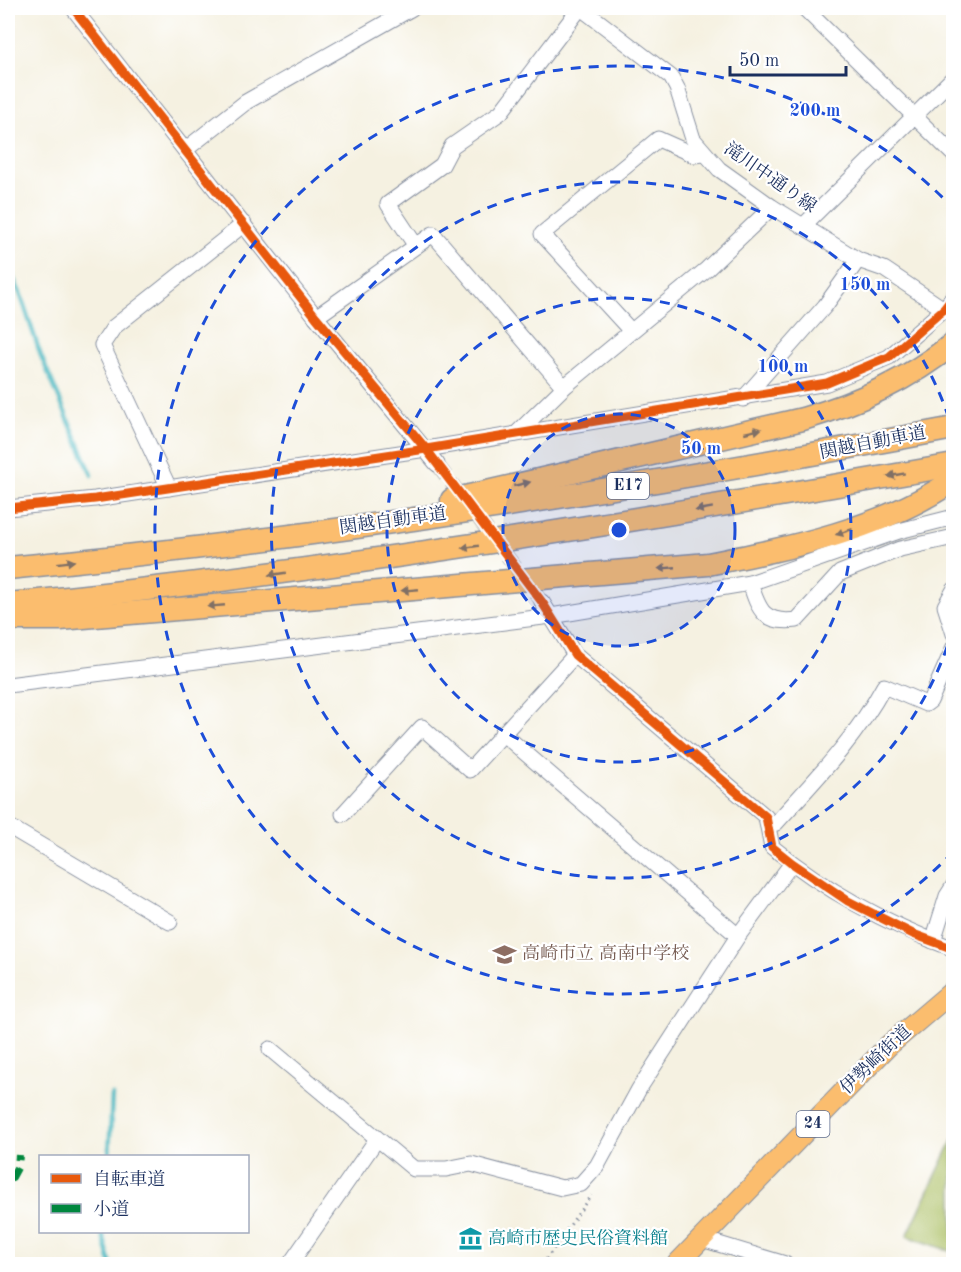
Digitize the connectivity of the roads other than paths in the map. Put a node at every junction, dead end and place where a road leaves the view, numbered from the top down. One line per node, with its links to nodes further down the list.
1 (412, 8): 7 (street)
2 (580, 8): 8 (street, 滝川中通り線); 13 (street)
3 (804, 8): 6 (street)
4 (81, 10): 7 (street)
5 (954, 77): 6 (street)
6 (914, 116): 9 (street); 12 (street)
7 (185, 150): 11 (street)
8 (704, 154): 10 (street, 滝川中通り線); 18 (street)
9 (954, 155)
10 (772, 207): 12 (street, 滝川中通り線); 18 (street)
11 (244, 224): 17 (street); 28 (street)
12 (803, 226): 14 (street, 滝川中通り線)
13 (416, 246): 17 (street); 20 (street)
14 (858, 260): 16 (street, 滝川中通り線); 21 (street)
15 (954, 296): 16 (street)
16 (949, 313): 21 (street)
17 (316, 317): 24 (street)
18 (631, 331): 20 (street)
19 (954, 342): 31 (highway, one-way to 19)
20 (564, 387): 23 (street)
21 (743, 399): 23 (street)
22 (954, 428): 31 (highway, 関越自動車道 / E17)
23 (516, 434): 24 (street)
24 (426, 449): 25 (street); 28 (street)
25 (437, 464)
26 (954, 465): 37 (highway, 関越自動車道 / E17, one-way to 37)
27 (954, 480): 39 (highway, one-way to 39)
28 (169, 488): 29 (street)
29 (8, 508)
30 (954, 517): 34 (street)
31 (301, 534): 33 (highway, 関越自動車道 / E17, one-way to 31)
32 (954, 537): 34 (street)
33 (8, 568)
34 (750, 583): 38 (street)
35 (954, 590): 40 (street)
36 (542, 602): 38 (street)
37 (8, 604)
38 (551, 616): 42 (street); 43 (street)
39 (8, 619)
40 (953, 626)
41 (954, 647): 47 (street)
42 (575, 654): 44 (street); 47 (street)
43 (8, 685)
44 (502, 733): 45 (street); 51 (street)
45 (343, 814)
46 (8, 826): 50 (street)
47 (768, 826): 48 (street)
48 (792, 863): 51 (street); 52 (street)
49 (954, 885): 52 (street)
50 (170, 922)
51 (738, 936): 56 (street)
52 (933, 941): 53 (street)
53 (954, 949)
54 (954, 990): 57 (main road, 伊勢崎街道 / 24)
55 (270, 1049): 56 (street)
56 (376, 1139): 58 (street)
57 (702, 1239): 59 (main road, 伊勢崎街道 / 24); 60 (street)
58 (290, 1264)
59 (677, 1264)
60 (784, 1264)

